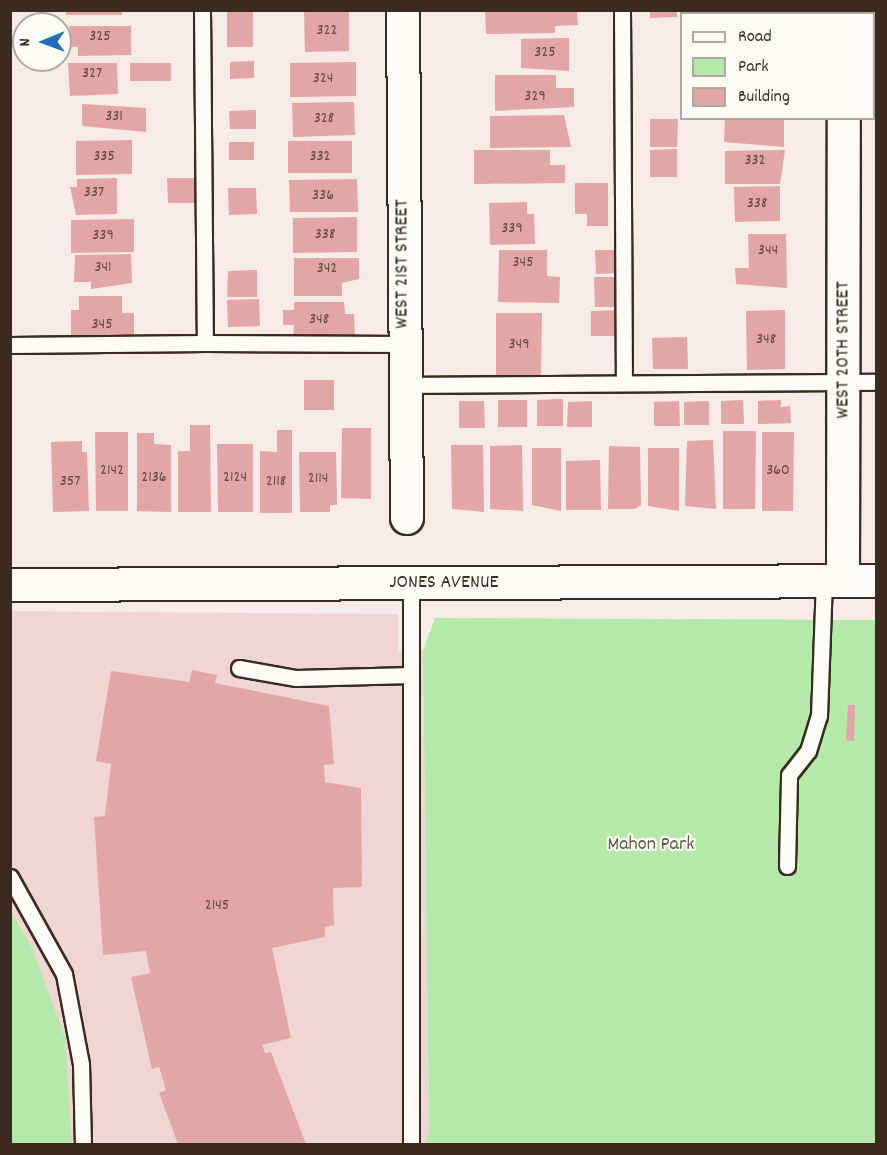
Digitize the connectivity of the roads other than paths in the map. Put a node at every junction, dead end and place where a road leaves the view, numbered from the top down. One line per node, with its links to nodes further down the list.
1 (202, 10): 5 (lane)
2 (403, 10): 6 (street, WEST 21ST STREET)
3 (622, 10): 10 (lane)
4 (844, 120): 8 (street, WEST 20TH STREET)
5 (205, 343): 6 (lane); 7 (lane)
6 (404, 344): 11 (street, WEST 21ST STREET)
7 (10, 345)
8 (844, 381): 9 (lane); 10 (lane); 14 (street, WEST 20TH STREET)
9 (876, 382)
10 (624, 383): 11 (lane)
11 (405, 385): 12 (street, WEST 21ST STREET)
12 (407, 518)
13 (876, 581): 14 (street, JONES AVENUE)
14 (833, 582): 15 (street, JONES AVENUE); 19 (lane)
15 (411, 583): 16 (street, JONES AVENUE); 18 (lane)
16 (10, 585)
17 (239, 668): 18 (lane)
18 (411, 675): 22 (lane)
19 (787, 866)
20 (10, 877): 21 (lane)
21 (83, 1144)
22 (411, 1144)

